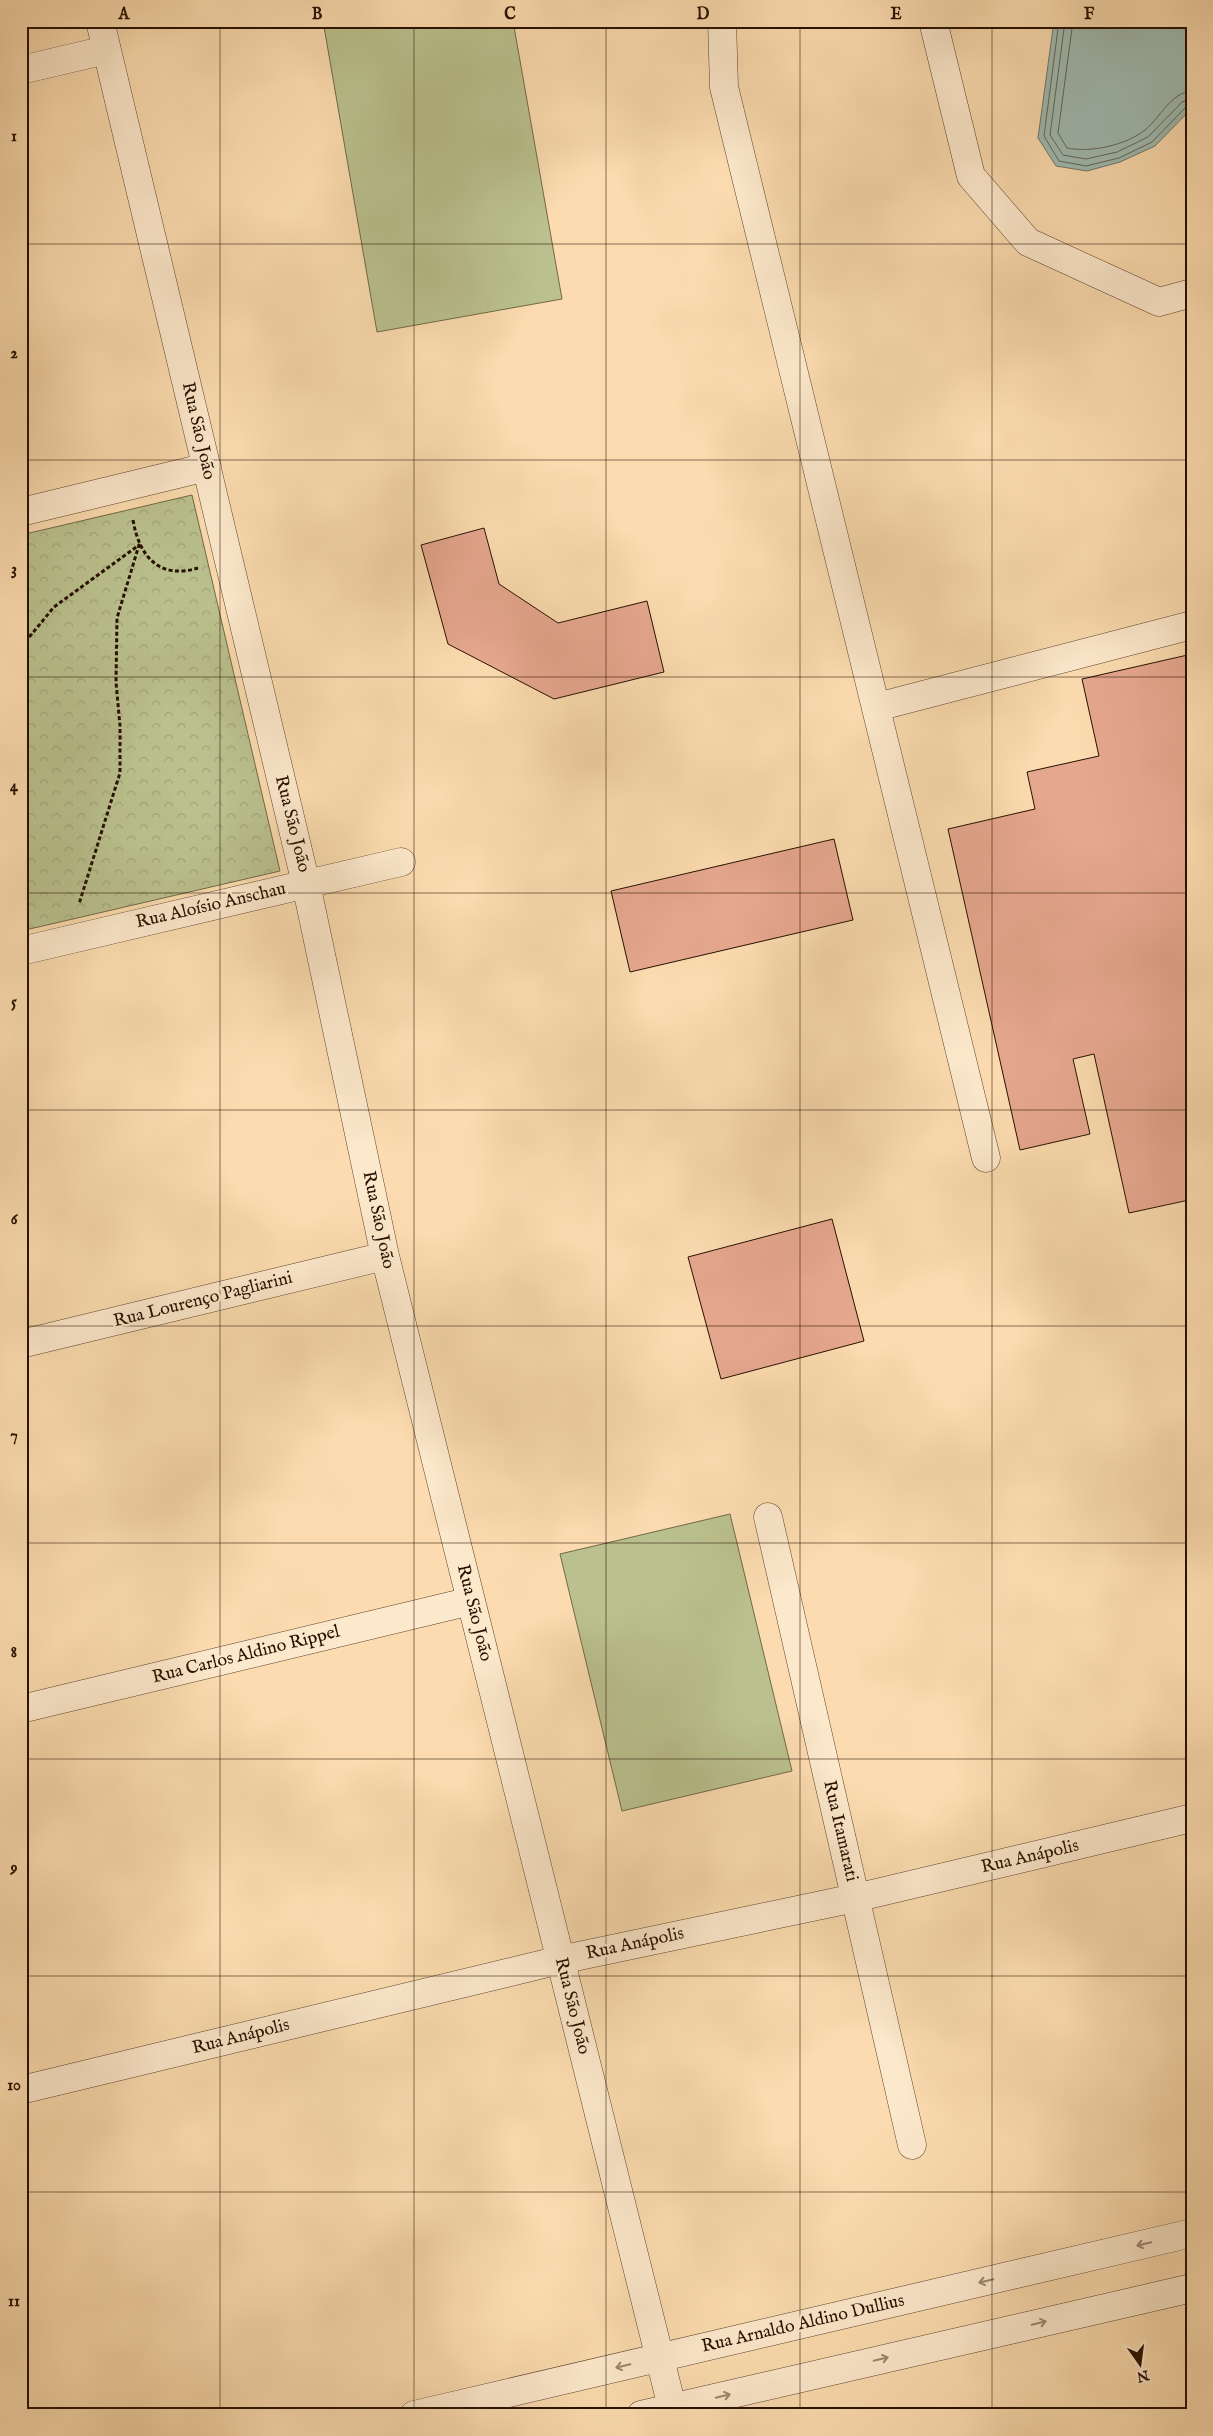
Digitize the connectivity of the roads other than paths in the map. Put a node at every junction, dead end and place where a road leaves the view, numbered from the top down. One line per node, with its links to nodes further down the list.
1 (100, 21): 4 (street, Rua São João)
2 (722, 21): 12 (street)
3 (933, 21): 7 (street)
4 (106, 50): 5 (street); 9 (street, Rua São João)
5 (21, 70)
6 (1192, 293): 7 (street)
7 (1159, 302): 8 (street)
8 (1192, 313)
9 (207, 467): 10 (street); 14 (street, Rua São João)
10 (21, 512)
11 (1192, 625): 12 (street)
12 (877, 707): 16 (street)
13 (401, 862): 14 (street, Rua Aloísio Anschau)
14 (306, 884): 15 (street, Rua Aloísio Anschau); 17 (street, Rua São João)
15 (21, 951)
16 (986, 1158)
17 (385, 1256): 18 (street, Rua Lourenço Pagliarini); 20 (street, Rua São João)
18 (21, 1344)
19 (768, 1517): 23 (street, Rua Itamarati)
20 (471, 1601): 21 (street, Rua Carlos Aldino Rippel); 24 (street, Rua São João)
21 (21, 1709)
22 (1192, 1818): 23 (street, Rua Anápolis)
23 (855, 1898): 24 (street, Rua Anápolis); 26 (street, Rua Itamarati)
24 (560, 1960): 25 (street, Rua Anápolis); 29 (street, Rua São João)
25 (21, 2090)
26 (912, 2145)
27 (1192, 2233): 29 (street, Rua Arnaldo Aldino Dullius, one-way to 29)
28 (1192, 2288): 30 (street, one-way to 28)
29 (660, 2357): 30 (street, Rua São João); 31 (street, Rua Arnaldo Aldino Dullius, one-way to 31)
30 (673, 2411): 32 (street)
31 (414, 2415)
32 (641, 2415)

